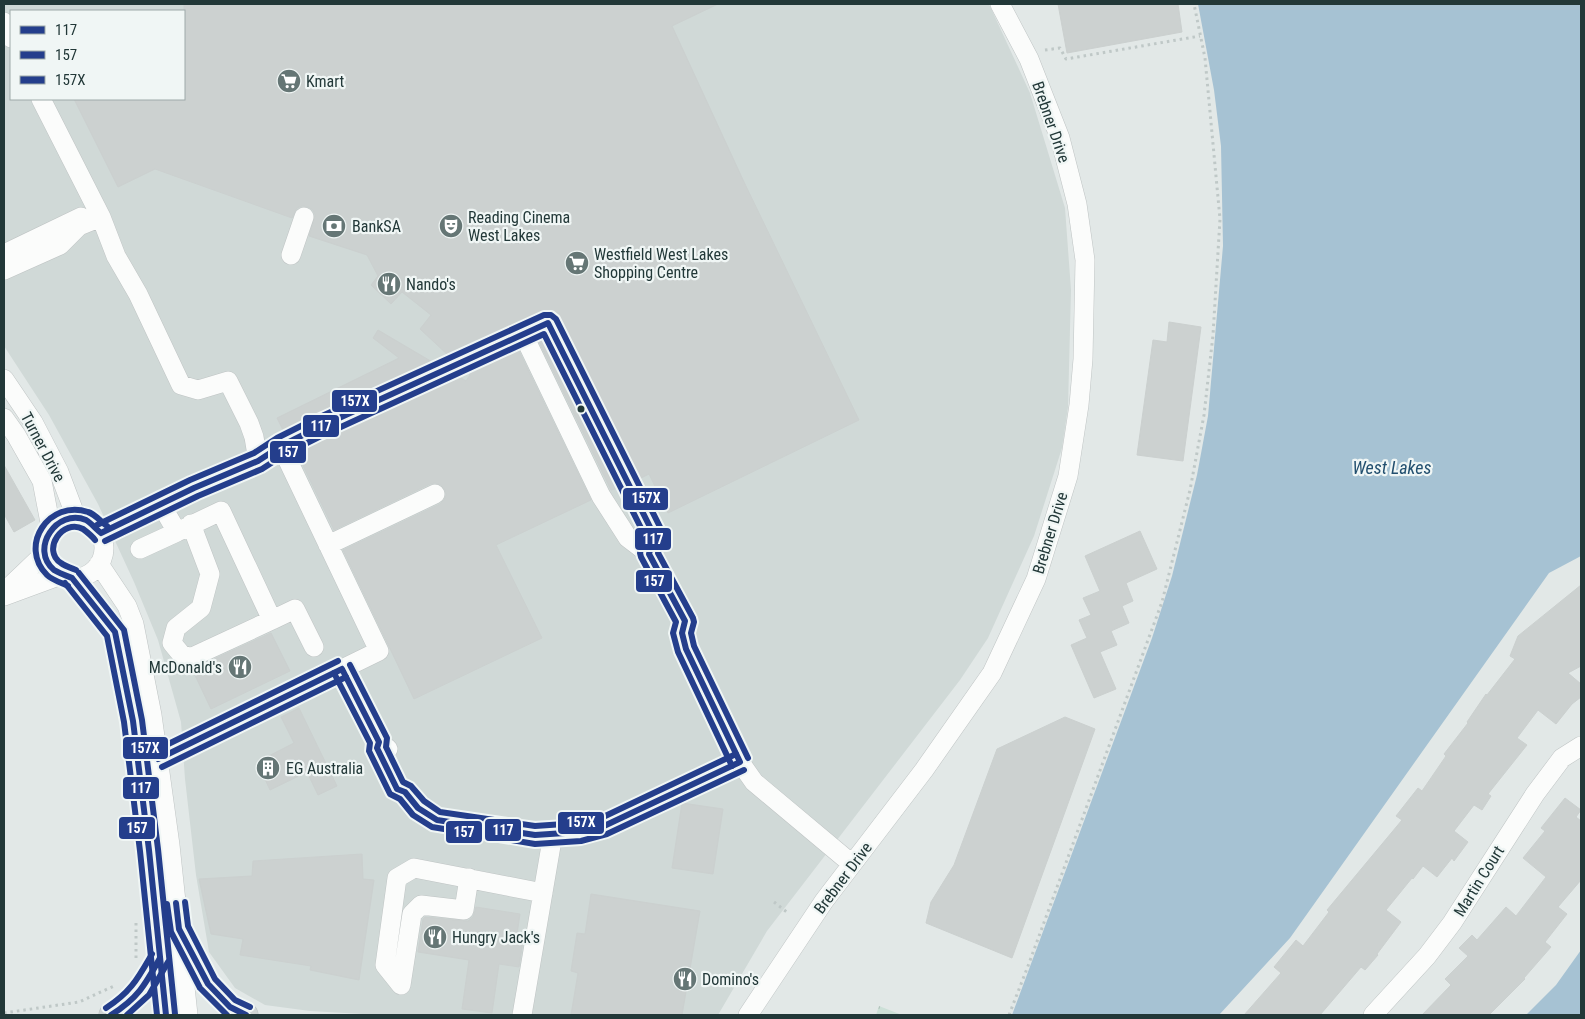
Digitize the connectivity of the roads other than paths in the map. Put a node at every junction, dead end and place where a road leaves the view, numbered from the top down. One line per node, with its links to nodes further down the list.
1 (1000, 4): 38 (street, Brebner Drive)
2 (4, 22): 3 (street)
3 (10, 36)
4 (42, 100): 5 (street)
5 (101, 217): 7 (street); 8 (street); 16 (street)
6 (304, 217): 9 (street)
7 (79, 226): 10 (street); 11 (street)
8 (4, 254)
9 (291, 255)
10 (4, 262)
11 (4, 270)
12 (523, 334): 15 (street); 27 (street); 27 (street)
13 (4, 380): 20 (street, Turner Drive)
14 (4, 418): 21 (street, Turner Drive)
15 (281, 446): 16 (street); 24 (street)
16 (258, 461): 17 (street)
17 (236, 470): 19 (street); 23 (street)
18 (435, 494): 24 (street)
19 (166, 513): 22 (street); 23 (street)
20 (76, 517): 21 (street); 23 (street)
21 (50, 528): 26 (street)
22 (184, 528): 25 (street); 31 (street); 31 (street)
23 (102, 539): 28 (street)
24 (328, 544): 33 (street)
25 (140, 549)
26 (44, 554): 29 (street); 30 (street)
27 (649, 554): 36 (street)
28 (99, 564): 29 (street); 35 (street)
29 (66, 576): 30 (street); 42 (street)
30 (4, 594)
31 (272, 620): 32 (street)
32 (314, 647)
33 (342, 669): 35 (street); 37 (street)
34 (1581, 746): 51 (street, Martin Court)
35 (158, 759): 41 (street)
36 (740, 762): 37 (street); 38 (street)
37 (552, 834): 40 (street)
38 (852, 864): 43 (street, Brebner Drive)
39 (469, 878): 39 (street); 40 (street)
40 (543, 893): 48 (street)
41 (179, 929): 46 (street); 47 (main road)
42 (160, 958): 44 (main road); 45 (street)
43 (762, 996): 49 (street, Brebner Drive); 50 (street, Brebner Drive)
44 (111, 1015)
45 (166, 1015)
46 (188, 1015)
47 (246, 1015)
48 (522, 1015)
49 (748, 1015)
50 (756, 1015)
51 (1373, 1015)

